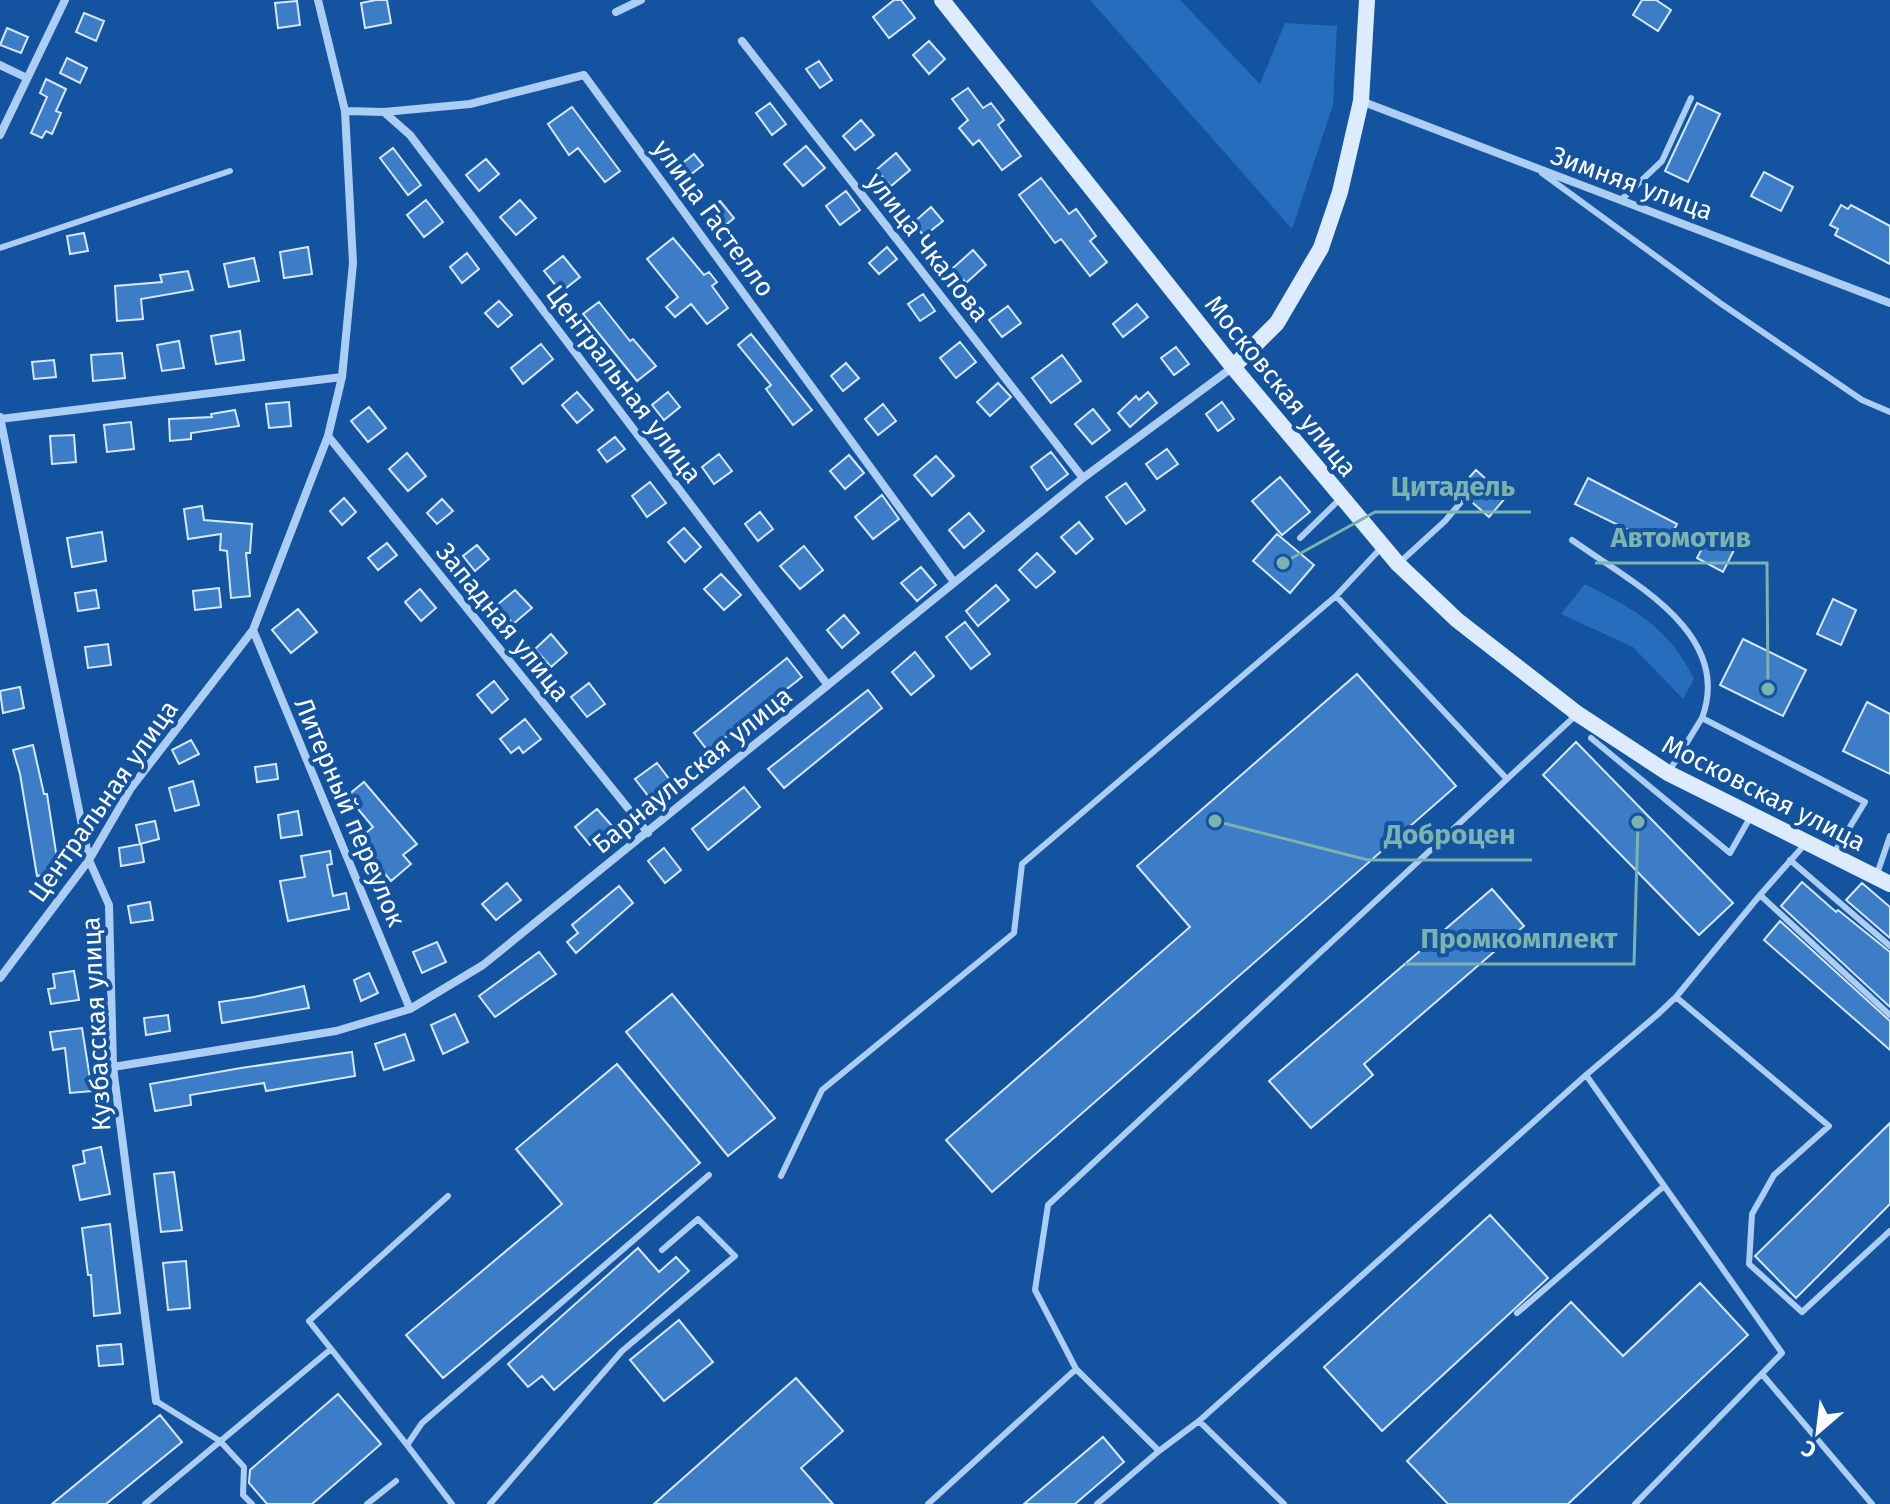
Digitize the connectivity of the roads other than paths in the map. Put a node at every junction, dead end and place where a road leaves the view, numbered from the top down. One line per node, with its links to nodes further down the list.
1 (65, 0): 9 (street)
2 (318, 0): 12 (street, Центральная улица)
3 (641, 0): 6 (street)
4 (942, 0): 20 (main road, Московская улица)
5 (1367, 0): 11 (main road)
6 (616, 12)
7 (742, 41): 25 (street, улица Чкалова)
8 (0, 65): 9 (street)
9 (27, 78): 14 (street)
10 (1691, 98): 17 (lane)
11 (1361, 101): 15 (street, Зимняя улица); 20 (main road)
12 (345, 111): 13 (street, улица Гастелло); 21 (street, Центральная улица)
13 (384, 112): 32 (street, улица Гастелло); 35 (street, Центральная улица)
14 (0, 135)
15 (1536, 169): 17 (street, Зимняя улица); 22 (lane)
16 (230, 171): 18 (lane)
17 (1621, 200): 19 (street, Зимняя улица)
18 (0, 248)
19 (1890, 303)
20 (1233, 367): 25 (street, Барнаульская улица); 26 (main road, Московская улица)
21 (342, 377): 23 (street); 24 (street, Центральная улица)
22 (1890, 412)
23 (0, 418): 46 (street, Кузбасская улица)
24 (328, 436): 34 (street, Центральная улица); 42 (street, Западная улица)
25 (1083, 478): 32 (street, Барнаульская улица)
26 (1342, 497): 28 (lane); 30 (main road, Московская улица)
27 (1462, 501): 31 (lane)
28 (1300, 538)
29 (1572, 540): 37 (lane)
30 (1383, 545): 31 (main road, Московская улица); 33 (lane)
31 (1398, 564): 36 (main road, Московская улица)
32 (954, 582): 35 (street, Барнаульская улица)
33 (1336, 596): 40 (lane); 58 (lane)
34 (253, 630): 46 (street, Центральная улица); 53 (street, Литерный переулок)
35 (827, 684): 42 (street, Барнаульская улица)
36 (1578, 714): 39 (main road, Московская улица); 40 (lane)
37 (1702, 718): 39 (lane); 45 (lane)
38 (1591, 738): 41 (lane)
39 (1668, 773): 41 (main road, Московская улица)
40 (1506, 778): 65 (lane)
41 (1751, 816): 44 (main road, Московская улица)
42 (648, 833): 53 (street, Барнаульская улица)
43 (1890, 836): 48 (lane)
44 (1806, 843): 45 (main road, Московская улица); 47 (lane)
45 (1832, 856): 48 (main road, Московская улица)
46 (89, 860): 51 (street, Центральная улица); 55 (street, Кузбасская улица)
47 (1790, 860): 49 (lane); 50 (lane)
48 (1883, 881)
49 (1760, 895): 52 (lane); 54 (lane)
50 (1890, 946)
51 (0, 978)
52 (1676, 997): 56 (lane); 61 (lane)
53 (410, 1009): 55 (street, Барнаульская улица)
54 (1890, 1015)
55 (113, 1067): 67 (street, Кузбасская улица)
56 (1586, 1075): 59 (lane); 68 (lane)
57 (709, 1175): 70 (lane)
58 (781, 1176)
59 (1664, 1186): 63 (lane); 66 (lane)
60 (448, 1196): 64 (lane)
61 (1890, 1231)
62 (662, 1250): 77 (lane)
63 (1517, 1313)
64 (331, 1349): 69 (lane); 70 (lane)
65 (1076, 1369): 71 (lane); 78 (lane)
66 (1762, 1374): 81 (lane); 82 (lane)
67 (156, 1401): 69 (lane)
68 (1199, 1421): 71 (lane); 80 (lane)
69 (220, 1441): 73 (lane); 74 (lane)
70 (407, 1445): 76 (lane)
71 (1159, 1451): 79 (lane)
72 (396, 1481): 75 (lane)
73 (145, 1504)
74 (252, 1504)
75 (367, 1504)
76 (452, 1504)
77 (490, 1504)
78 (928, 1504)
79 (1097, 1504)
80 (1284, 1504)
81 (1635, 1504)
82 (1872, 1504)

